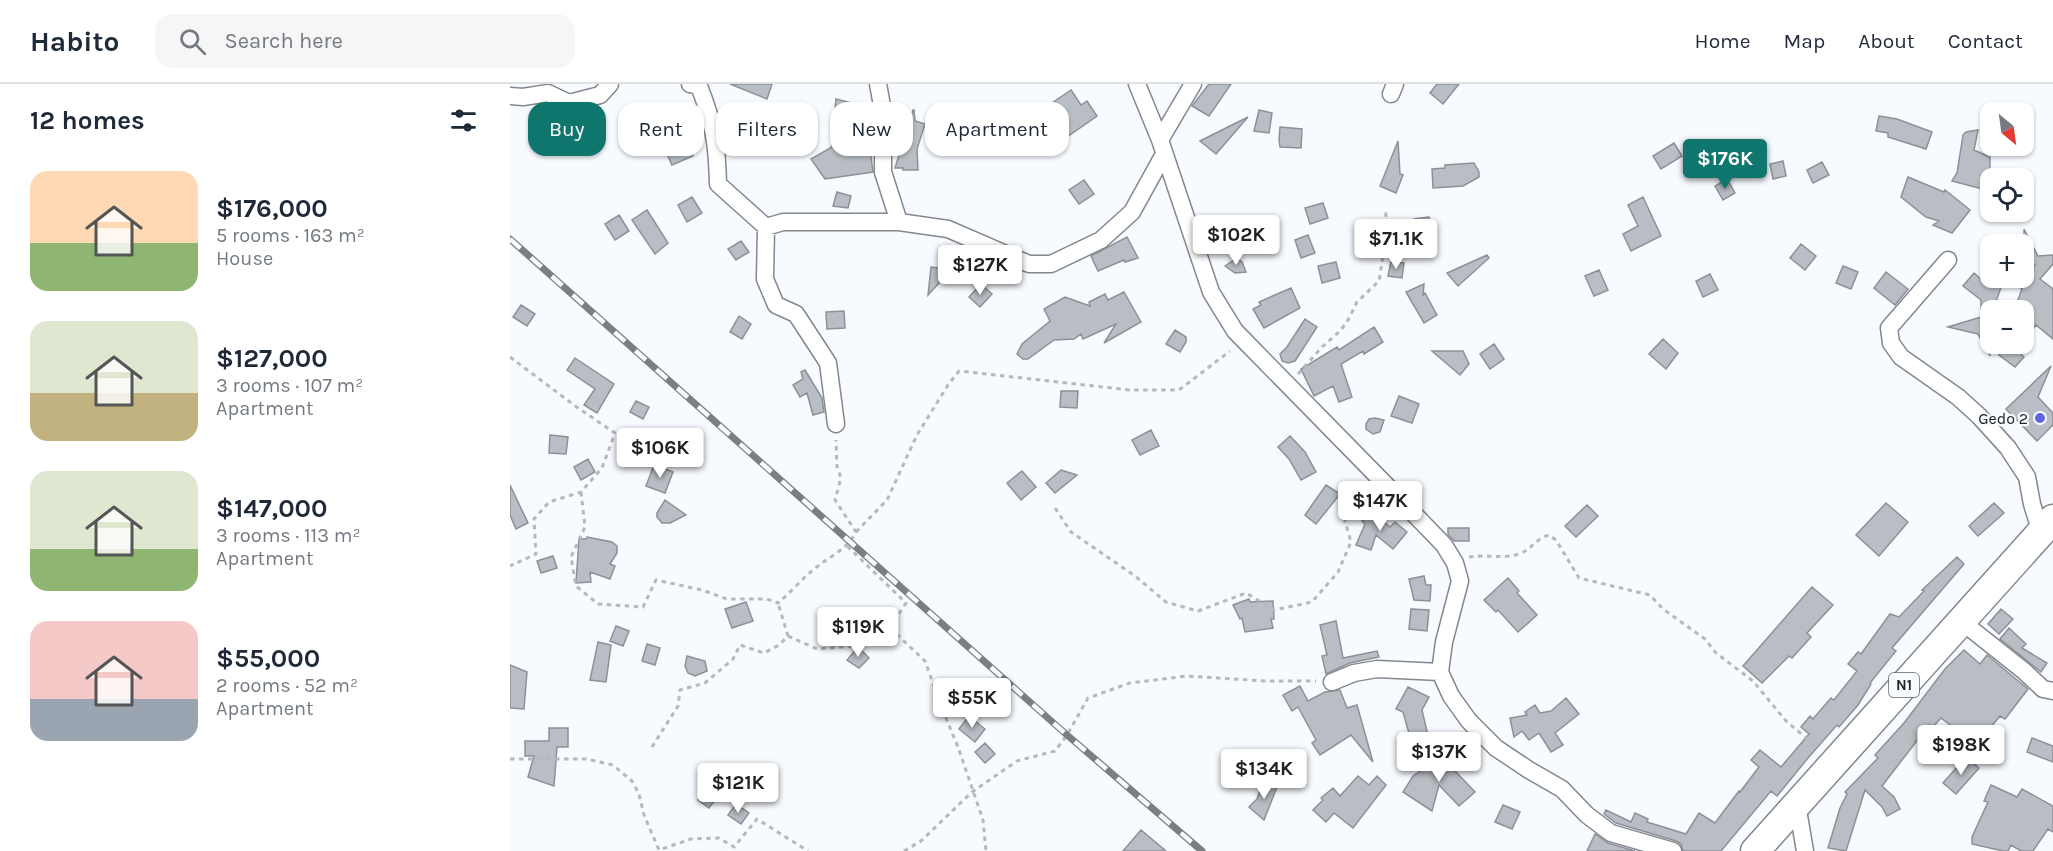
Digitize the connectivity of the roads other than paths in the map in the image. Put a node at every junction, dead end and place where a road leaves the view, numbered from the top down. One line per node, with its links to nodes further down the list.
1 (610, 84): 6 (street)
2 (879, 84): 8 (street)
3 (1137, 84): 7 (street)
4 (1193, 84): 7 (street)
5 (696, 85): 9 (street)
6 (510, 96)
7 (1162, 147): 8 (street); 14 (street)
8 (899, 222): 9 (street)
9 (766, 227): 11 (street)
10 (1948, 261): 12 (street)
11 (836, 424)
12 (2047, 526): 13 (highway, N1)
13 (1961, 621): 16 (street); 17 (highway, N1)
14 (1440, 672): 15 (street); 18 (street)
15 (1332, 682)
16 (2053, 691)
17 (1797, 804): 19 (highway, N1); 20 (street)
18 (1672, 851)
19 (1755, 851)
20 (1805, 851)

